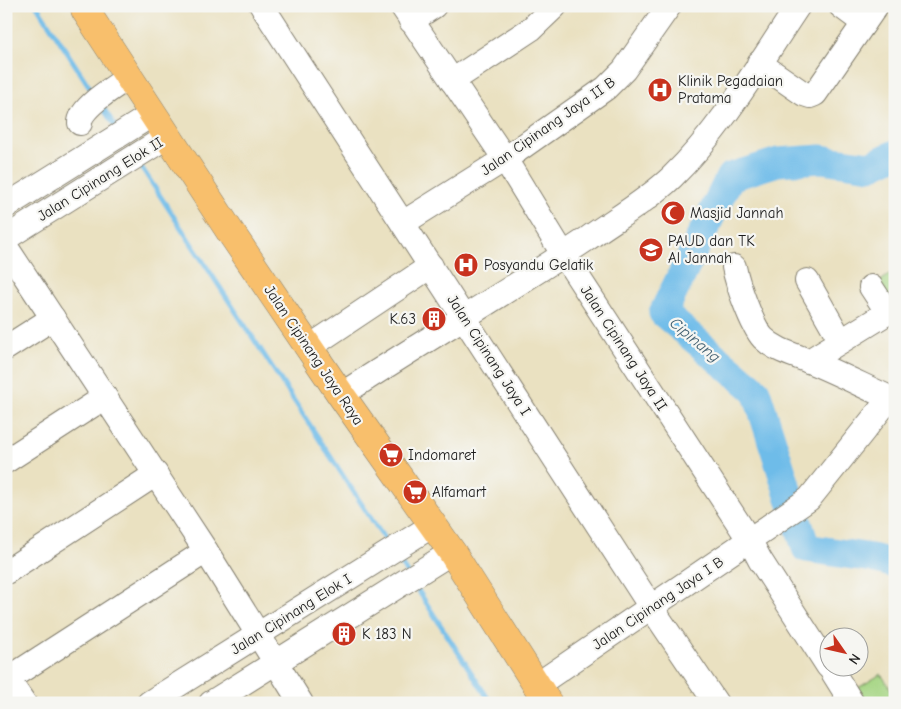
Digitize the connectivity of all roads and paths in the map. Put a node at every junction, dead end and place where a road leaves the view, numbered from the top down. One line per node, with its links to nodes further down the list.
1 (262, 6): 18 (street, Jalan Cipinang Jaya I)
2 (434, 6): 8 (street)
3 (555, 6): 11 (street)
4 (669, 6): 16 (street, Jalan Cipinang Jaya II B)
5 (798, 6): 10 (street)
6 (840, 6): 9 (street)
7 (87, 8): 12 (main road, Jalan Cipinang Jaya Raya)
8 (407, 14): 11 (street, Jalan Cipinang Jaya II)
9 (870, 15): 10 (street)
10 (759, 63): 21 (street)
11 (452, 81): 16 (street, Jalan Cipinang Jaya II)
12 (122, 82): 13 (main road, Jalan Cipinang Jaya Raya); 14 (street)
13 (150, 115): 15 (main road, Jalan Cipinang Jaya Raya); 17 (street, Jalan Cipinang Elok II)
14 (80, 123)
15 (164, 139): 19 (street, Jalan Cipinang Elok II); 31 (main road, Jalan Cipinang Jaya Raya)
16 (505, 159): 18 (street, Jalan Cipinang Jaya II B); 21 (street, Jalan Cipinang Jaya II)
17 (6, 206)
18 (403, 223): 22 (street, Jalan Cipinang Jaya I)
19 (6, 238)
20 (6, 246): 28 (street)
21 (563, 254): 27 (street); 39 (street, Jalan Cipinang Jaya II)
22 (431, 266): 27 (street, Jalan Cipinang Jaya I); 31 (street)
23 (734, 267): 32 (street)
24 (806, 281): 29 (street)
25 (871, 286): 26 (street)
26 (891, 310): 29 (street)
27 (464, 317): 33 (street); 43 (street, Jalan Cipinang Jaya I)
28 (53, 318): 30 (street); 34 (street)
29 (842, 341): 32 (street)
30 (6, 348)
31 (308, 348): 33 (main road, Jalan Cipinang Jaya Raya)
32 (809, 361): 35 (street)
33 (340, 395): 38 (main road, Jalan Cipinang Jaya Raya)
34 (105, 397): 36 (street); 37 (street)
35 (893, 398): 39 (street, Jalan Cipinang Jaya I B)
36 (6, 461)
37 (156, 474): 40 (street); 42 (street)
38 (424, 530): 41 (main road, Jalan Cipinang Jaya Raya); 44 (street, Jalan Cipinang Elok I)
39 (750, 541): 43 (street, Jalan Cipinang Jaya I B); 45 (street, Jalan Cipinang Jaya II)
40 (206, 551): 44 (street); 48 (street)
41 (444, 558): 46 (street); 49 (main road, Jalan Cipinang Jaya Raya)
42 (6, 572)
43 (651, 607): 49 (street, Jalan Cipinang Jaya I B); 54 (street, Jalan Cipinang Jaya I)
44 (259, 634): 46 (street); 51 (street, Jalan Cipinang Elok I)
45 (818, 649)
46 (276, 662): 52 (street); 53 (street)
47 (835, 676): 55 (street, Jalan Cipinang Jaya II)
48 (7, 678): 50 (street)
49 (543, 694)
50 (24, 703)
51 (149, 703)
52 (211, 703)
53 (301, 703)
54 (716, 703)
55 (852, 703)

